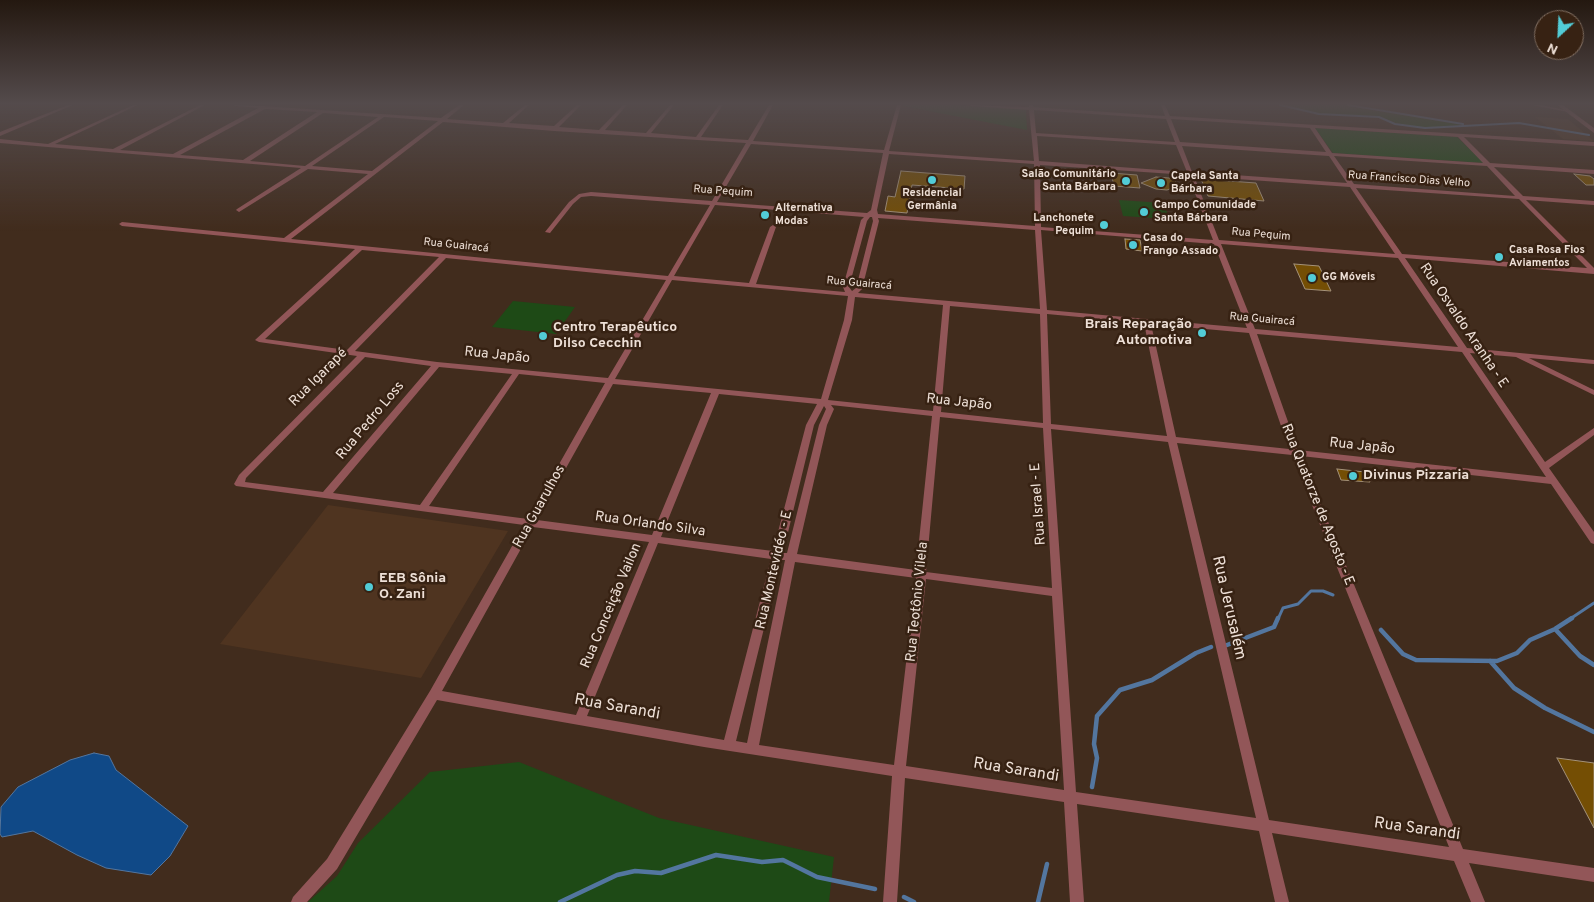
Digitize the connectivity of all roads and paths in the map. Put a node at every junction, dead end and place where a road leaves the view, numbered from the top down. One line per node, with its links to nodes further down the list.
1 (63, 147): 15 (street)
2 (120, 147): 15 (street)
3 (190, 147): 18 (street)
4 (267, 147): 19 (street)
5 (336, 147): 22 (street)
6 (406, 147): 23 (street)
7 (748, 147): 28 (street, Rua Guarulhos)
8 (806, 147): 16 (street, Rua Francisco Dias Velho)
9 (888, 147): 16 (street, Rua Montevidéo - E)
10 (1035, 147): 20 (street, Rua Israel - E)
11 (1180, 147): 25 (street, Rua Quatorze de Agosto - E)
12 (1226, 147): 17 (street)
13 (1325, 147): 17 (street, Rua Osvaldo Aranha - E)
14 (1471, 147): 21 (street)
15 (112, 151): 18 (street)
16 (886, 153): 20 (street, Rua Francisco Dias Velho); 31 (street, Rua Montevidéo - E)
17 (1330, 154): 21 (street); 26 (street, Rua Osvaldo Aranha - E)
18 (174, 156): 19 (street)
19 (244, 162): 22 (street)
20 (1037, 164): 25 (street, Rua Francisco Dias Velho); 34 (street, Rua Israel - E)
21 (1488, 165): 24 (street); 27 (street)
22 (307, 167): 23 (street); 30 (street)
23 (373, 172): 36 (street)
24 (1594, 172)
25 (1191, 175): 26 (street, Rua Francisco Dias Velho); 37 (street, Rua Quatorze de Agosto - E)
26 (1352, 186): 27 (street, Rua Francisco Dias Velho); 40 (street, Rua Osvaldo Aranha - E)
27 (1520, 198): 29 (street, Rua Francisco Dias Velho); 41 (street)
28 (714, 202): 31 (street, Rua Pequim); 35 (street, Rua Pequim); 42 (street, Rua Guarulhos)
29 (1594, 202)
30 (239, 210)
31 (873, 213): 34 (street, Rua Pequim); 44 (street, Rua Montevidéo - E); 44 (street, Rua Montevidéo - E)
32 (122, 224): 36 (street, Rua Guairacá)
33 (773, 227): 43 (street)
34 (1038, 228): 37 (street, Rua Pequim); 46 (street, Rua Israel - E)
35 (548, 232)
36 (285, 240): 38 (street, Rua Guairacá)
37 (1217, 242): 40 (street, Rua Pequim); 48 (street, Rua Quatorze de Agosto - E)
38 (360, 248): 39 (street, Rua Guairacá); 50 (street)
39 (444, 256): 42 (street, Rua Guairacá); 50 (street, Rua Igarapé)
40 (1400, 256): 41 (street, Rua Pequim); 49 (street, Rua Osvaldo Aranha - E)
41 (1594, 272)
42 (670, 278): 43 (street, Rua Guairacá); 56 (street, Rua Guarulhos)
43 (752, 285): 44 (street, Rua Guairacá)
44 (852, 295): 45 (street, Rua Guairacá); 59 (street, Rua Montevidéo - E)
45 (947, 303): 46 (street, Rua Guairacá); 60 (street, Rua Teotônio Vilela)
46 (1043, 312): 47 (street, Rua Guairacá); 61 (street, Rua Israel - E)
47 (1147, 321): 48 (street, Rua Guairacá); 63 (street, Rua Jerusalém)
48 (1252, 331): 49 (street, Rua Guairacá); 64 (street, Rua Quatorze de Agosto - E)
49 (1464, 350): 52 (street, Rua Guairacá); 65 (street, Rua Osvaldo Aranha - E)
50 (350, 352): 51 (street, Rua Igarapé)
51 (362, 355): 54 (street, Rua Japão); 67 (street, Rua Igarapé)
52 (1515, 355): 53 (street, Rua Guairacá); 58 (street)
53 (1594, 362)
54 (437, 364): 55 (street, Rua Japão); 68 (street, Rua Pedro Loss)
55 (517, 372): 56 (street, Rua Japão); 69 (street)
56 (610, 381): 57 (street, Rua Japão); 70 (street, Rua Guarulhos)
57 (716, 392): 59 (street, Rua Japão); 71 (street, Rua Conceição Vailon)
58 (1594, 393)
59 (824, 401): 60 (street, Rua Japão); 73 (street, Rua Montevidéo - E); 74 (street, Rua Montevidéo - E)
60 (935, 414): 61 (street, Rua Japão); 75 (street, Rua Teotônio Vilela)
61 (1048, 426): 63 (street, Rua Japão); 76 (street, Rua Israel - E)
62 (1594, 431): 65 (street)
63 (1172, 440): 64 (street, Rua Japão); 83 (street, Rua Jerusalém)
64 (1295, 453): 66 (street, Rua Japão); 84 (street, Rua Quatorze de Agosto - E)
65 (1544, 467): 66 (street, Rua Osvaldo Aranha - E)
66 (1554, 481): 72 (street, Rua Osvaldo Aranha - E)
67 (239, 484): 68 (street, Rua Orlando Silva)
68 (325, 496): 69 (street, Rua Orlando Silva)
69 (422, 509): 70 (street, Rua Orlando Silva)
70 (531, 523): 71 (street, Rua Orlando Silva); 77 (street, Rua Guarulhos)
71 (655, 539): 73 (street, Rua Orlando Silva); 78 (street, Rua Conceição Vailon)
72 (1594, 540)
73 (777, 556): 74 (street, Rua Orlando Silva); 79 (street, Rua Montevidéo - E)
74 (791, 557): 75 (street, Rua Orlando Silva); 80 (street, Rua Montevidéo - E)
75 (921, 575): 76 (street, Rua Orlando Silva); 81 (street, Rua Teotônio Vilela)
76 (1058, 593): 82 (street, Rua Israel - E)
77 (434, 695): 78 (street, Rua Sarandi); 86 (street, Rua Guarulhos)
78 (580, 720): 79 (street, Rua Sarandi)
79 (729, 744): 80 (street, Rua Sarandi)
80 (752, 748): 81 (street, Rua Sarandi)
81 (899, 771): 82 (street, Rua Sarandi); 87 (street, Rua Teotônio Vilela)
82 (1070, 797): 83 (street, Rua Sarandi); 88 (street, Rua Israel - E)
83 (1264, 827): 84 (street, Rua Sarandi); 89 (street, Rua Jerusalém)
84 (1458, 854): 85 (street, Rua Sarandi); 90 (street, Rua Quatorze de Agosto - E)
85 (1594, 875)
86 (298, 902)
87 (890, 902)
88 (1077, 902)
89 (1282, 902)
90 (1478, 902)

